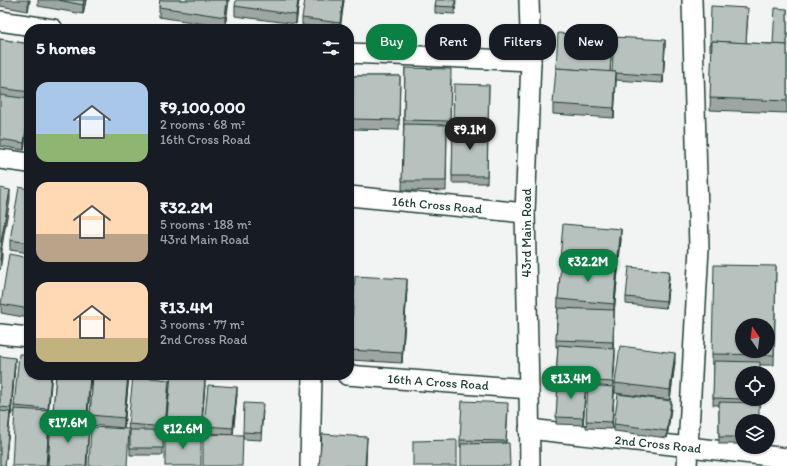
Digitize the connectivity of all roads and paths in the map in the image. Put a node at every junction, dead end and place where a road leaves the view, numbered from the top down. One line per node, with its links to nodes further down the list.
1 (529, 0): 6 (street, 43rd Main Road)
2 (692, 0): 17 (street)
3 (0, 21): 4 (street)
4 (24, 25)
5 (354, 53): 6 (street)
6 (531, 61): 10 (street, 43rd Main Road)
7 (0, 159): 8 (street)
8 (24, 162)
9 (354, 196): 10 (street, 16th Cross Road)
10 (525, 213): 15 (street, 43rd Main Road)
11 (0, 334): 12 (street)
12 (24, 336)
13 (354, 376): 15 (street, 16th A Cross Road)
14 (312, 380): 19 (street)
15 (529, 389): 16 (street, 43rd Main Road)
16 (529, 430): 17 (street, 2nd Cross Road); 20 (street, 43rd Main Road)
17 (688, 447): 18 (street, 2nd Cross Road); 21 (street)
18 (787, 458)
19 (310, 466)
20 (530, 466)
21 (687, 466)

